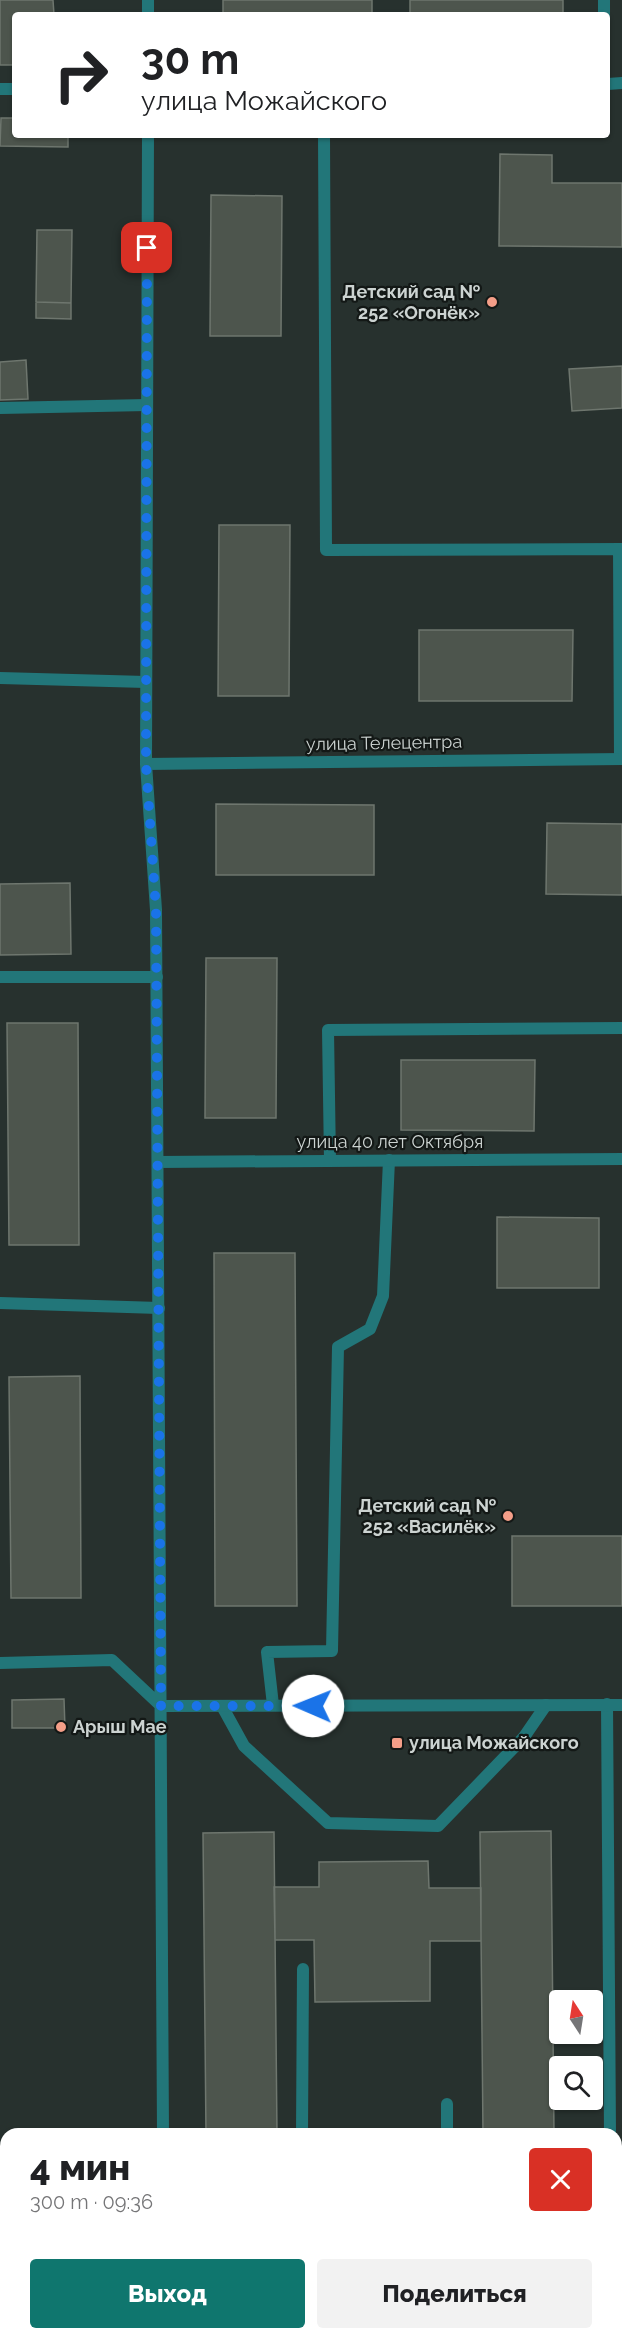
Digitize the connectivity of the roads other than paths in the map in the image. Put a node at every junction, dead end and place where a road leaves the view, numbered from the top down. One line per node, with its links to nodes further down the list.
1 (148, 138): 3 (street)
2 (324, 138): 5 (street)
3 (147, 405): 4 (street); 7 (street)
4 (0, 408)
5 (620, 549): 8 (street)
6 (0, 678): 7 (street)
7 (146, 682): 9 (street)
8 (621, 759): 9 (street, улица Телецентра)
9 (146, 764): 11 (street)
10 (0, 977): 11 (street)
11 (157, 977): 16 (street)
12 (622, 1028): 15 (street)
13 (622, 1159): 14 (street, улица 40 лет Октября)
14 (389, 1160): 15 (street, улица 40 лет Октября); 22 (street)
15 (330, 1161): 16 (street, улица 40 лет Октября)
16 (158, 1162): 18 (street)
17 (0, 1303): 18 (street)
18 (159, 1308): 24 (street)
19 (0, 1663): 24 (street)
20 (607, 1704): 21 (street); 23 (street); 31 (street)
21 (622, 1704)
22 (273, 1705): 23 (street); 25 (street)
23 (546, 1705): 25 (street)
24 (161, 1706): 25 (street); 28 (street)
25 (222, 1706)
26 (303, 1969): 29 (street)
27 (447, 2104): 30 (street)
28 (163, 2128)
29 (302, 2128)
30 (447, 2128)
31 (610, 2128)

